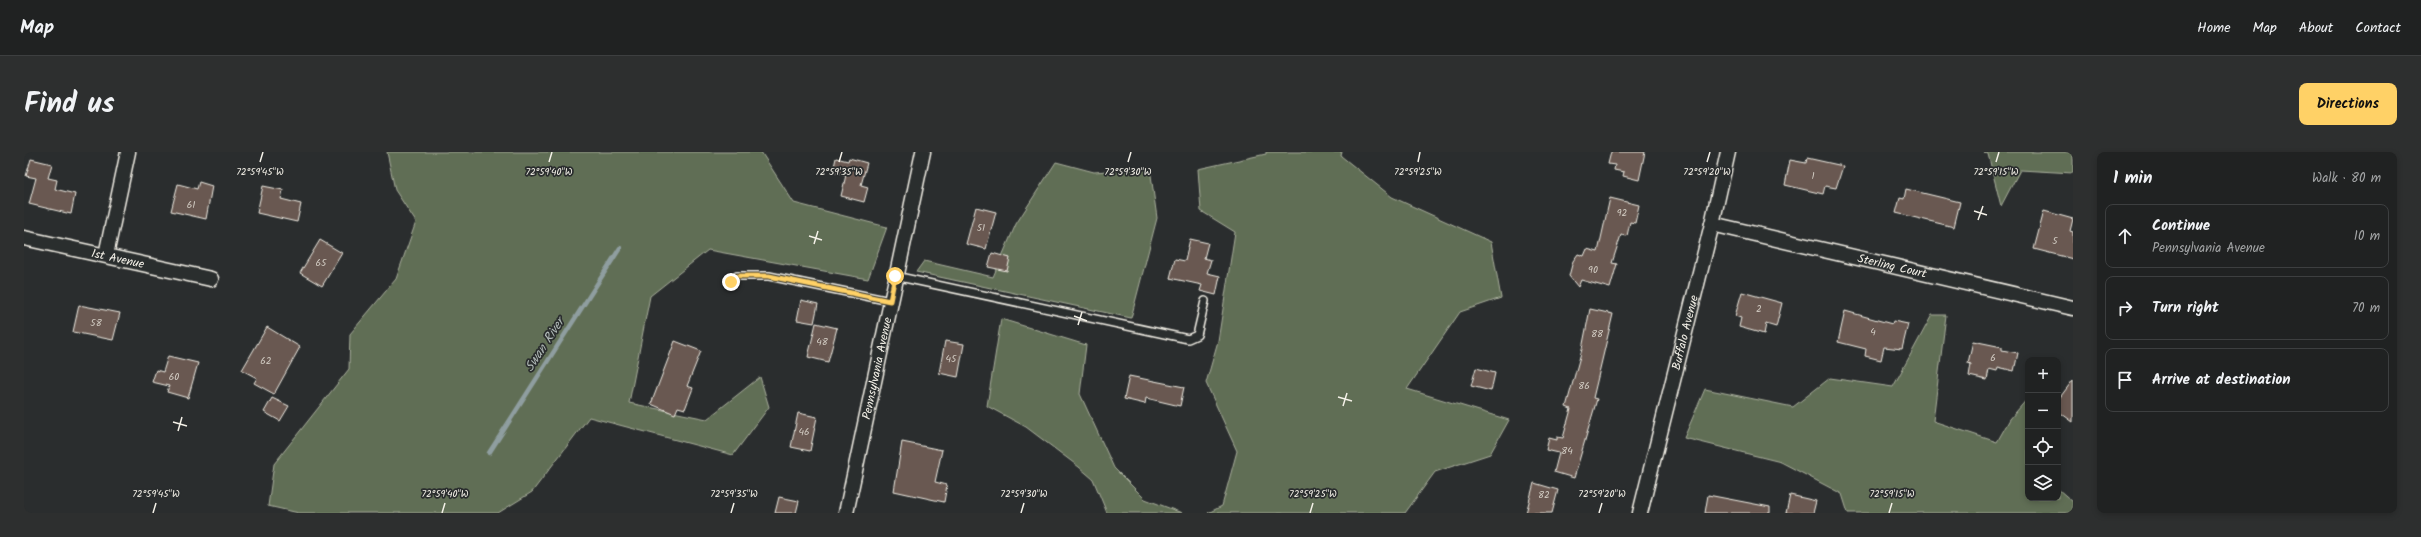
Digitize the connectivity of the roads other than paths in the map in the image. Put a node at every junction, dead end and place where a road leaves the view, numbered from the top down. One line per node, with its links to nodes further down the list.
1 (128, 152): 6 (street)
2 (923, 152): 7 (street, Pennsylvania Avenue)
3 (1728, 152): 4 (street, Buffalo Avenue)
4 (1712, 224): 12 (street, Sterling Court); 14 (street, Buffalo Avenue)
5 (24, 238): 6 (street, 1st Avenue)
6 (106, 255): 8 (street, 1st Avenue)
7 (895, 276): 10 (street, Pennsylvania Avenue); 11 (lane)
8 (211, 279)
9 (731, 282): 10 (lane)
10 (890, 301): 13 (street, Pennsylvania Avenue)
11 (1205, 301)
12 (2073, 308)
13 (846, 513)
14 (1640, 513)

